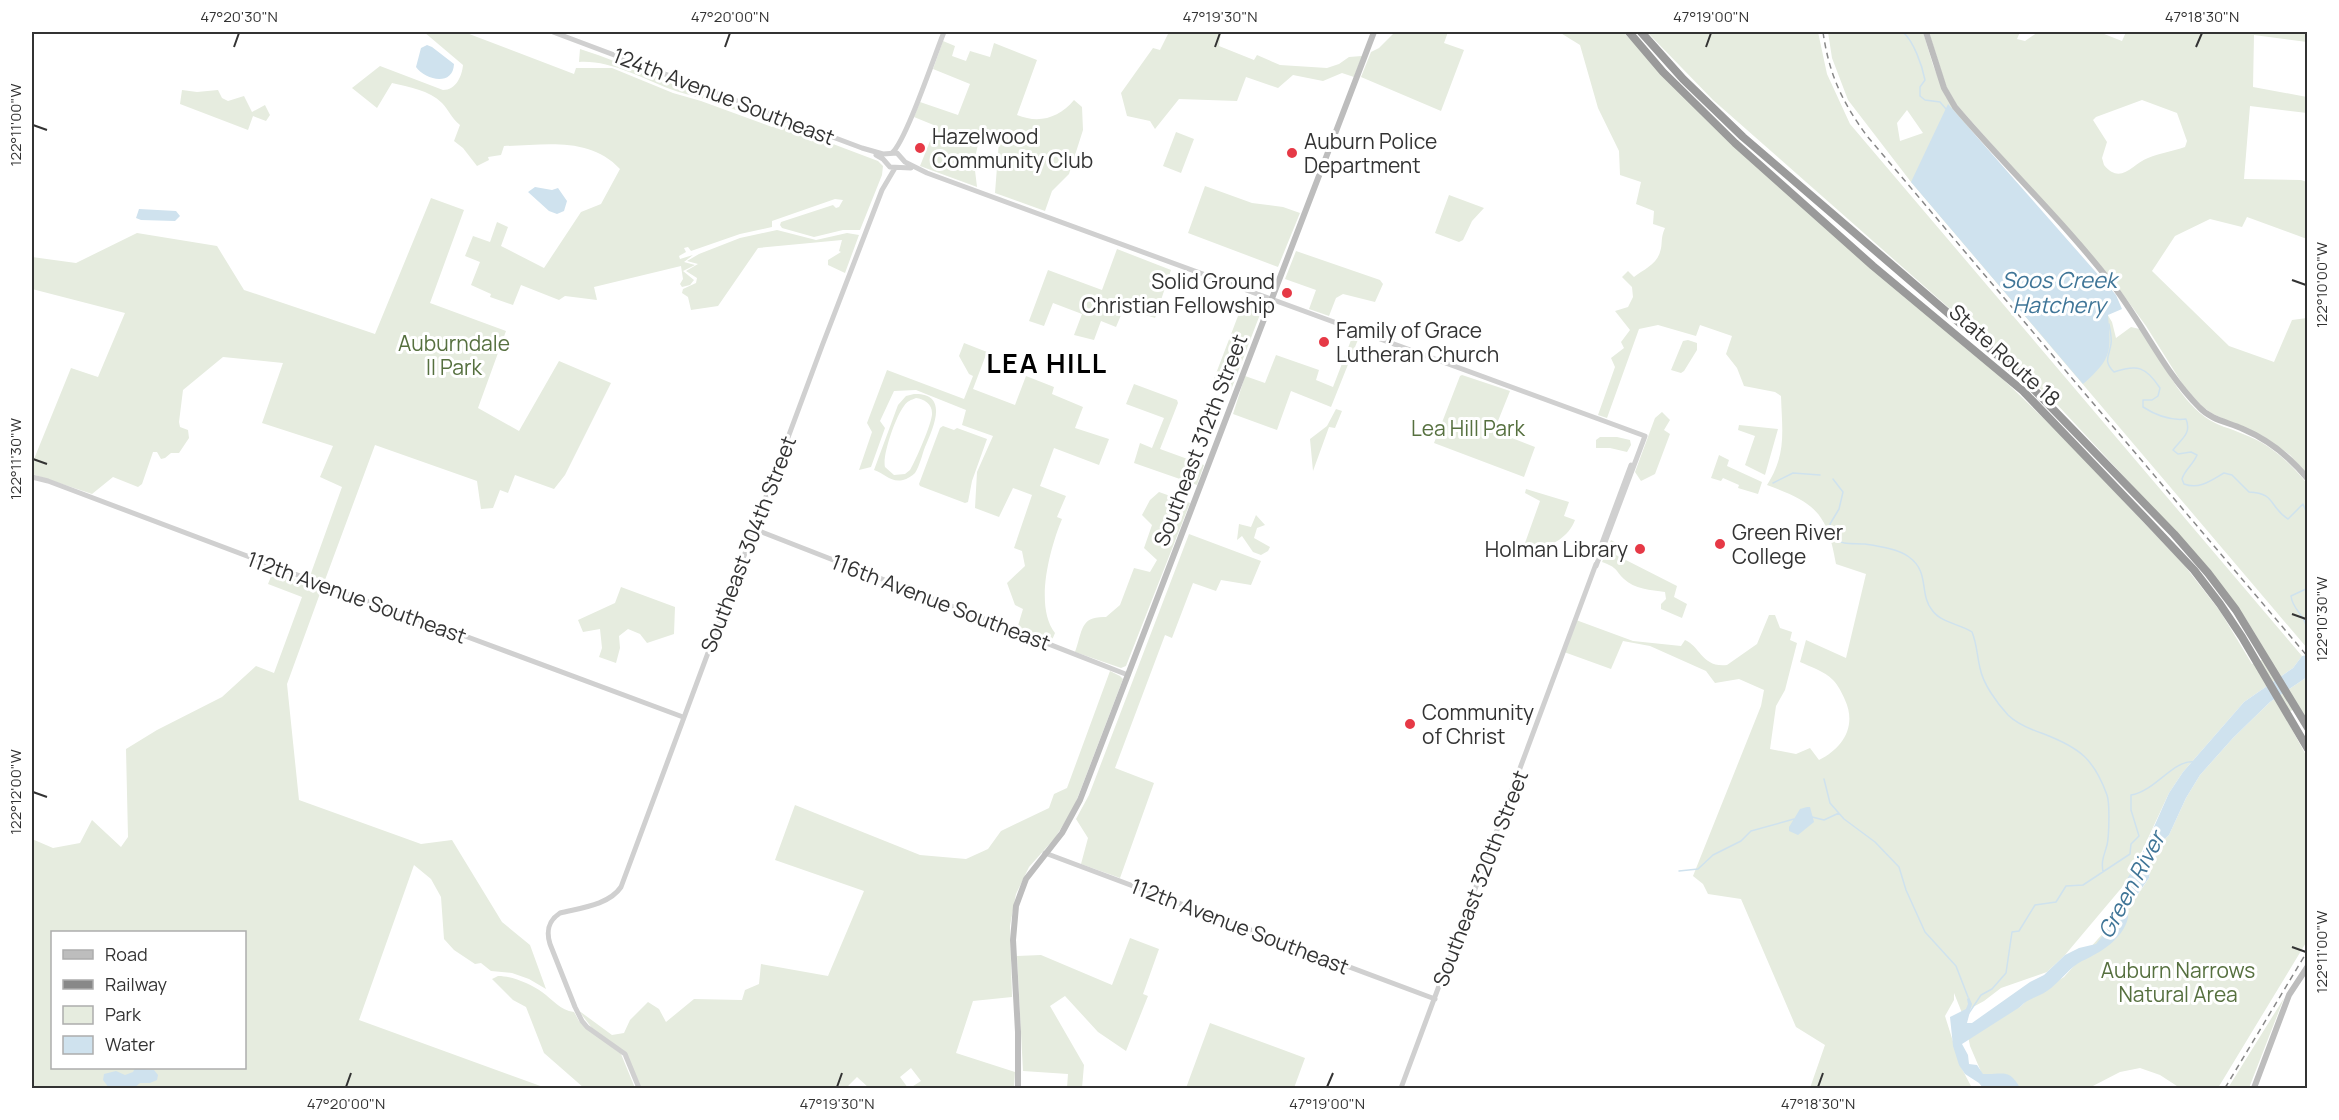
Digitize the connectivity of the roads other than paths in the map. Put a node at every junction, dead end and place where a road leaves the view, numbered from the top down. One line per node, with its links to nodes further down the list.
1 (553, 32): 8 (street, 124th Avenue Southeast)
2 (944, 32): 7 (street)
3 (1374, 32): 15 (main road, Southeast 312th Street)
4 (1629, 32): 22 (highway, State Route 18)
5 (1641, 32): 21 (highway, State Route 18)
6 (1926, 32): 17 (main road)
7 (907, 127): 9 (street); 10 (street)
8 (862, 148): 9 (street, 124th Avenue Southeast); 11 (street, 124th Avenue Southeast)
9 (891, 153): 10 (street, 124th Avenue Southeast); 11 (street, Southeast 304th Street)
10 (902, 158): 12 (street, Southeast 304th Street); 13 (street)
11 (886, 162): 12 (street, 124th Avenue Southeast); 14 (street, Southeast 304th Street)
12 (896, 168): 13 (street); 14 (street, Southeast 304th Street)
13 (927, 172): 15 (street)
14 (882, 190): 18 (street, Southeast 304th Street)
15 (1271, 299): 19 (main road, Southeast 312th Street); 25 (street, Southeast 320th Street)
16 (32, 477): 20 (street, 112th Avenue Southeast)
17 (2307, 479)
18 (754, 529): 19 (street, 116th Avenue Southeast); 20 (street, Southeast 304th Street)
19 (1128, 675): 23 (main road, Southeast 312th Street)
20 (683, 717): 26 (street, Southeast 304th Street)
21 (2307, 728)
22 (2307, 749)
23 (1045, 853): 25 (street, 112th Avenue Southeast); 27 (main road, Southeast 312th Street)
24 (2307, 966): 29 (main road)
25 (1435, 999): 28 (street, Southeast 320th Street)
26 (639, 1089)
27 (1018, 1089)
28 (1401, 1089)
29 (2254, 1089)

